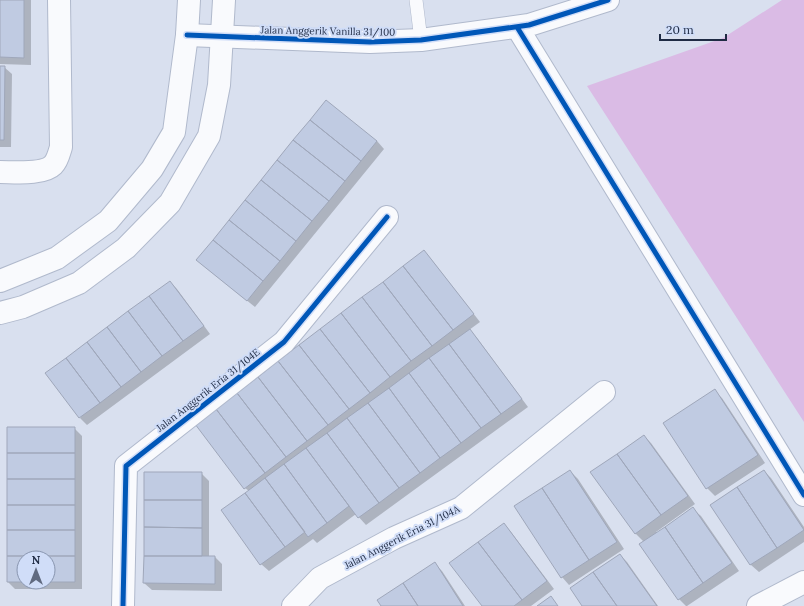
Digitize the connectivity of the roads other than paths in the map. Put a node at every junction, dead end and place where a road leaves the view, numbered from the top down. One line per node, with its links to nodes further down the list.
1 (59, 0): 10 (street)
2 (189, 0): 7 (street)
3 (224, 0): 8 (street)
4 (416, 0): 9 (lane)
5 (608, 0): 6 (street, Jalan Anggerik Vanilla 31/100)
6 (517, 27): 9 (street, Jalan Anggerik Vanilla 31/100); 15 (street)
7 (187, 35): 8 (street, Jalan Anggerik Vanilla 31/100); 12 (street)
8 (222, 37): 9 (street, Jalan Anggerik Vanilla 31/100); 13 (street)
9 (420, 40)
10 (0, 172)
11 (387, 217): 17 (street, Jalan Anggerik Eria 31/104E)
12 (0, 280)
13 (0, 313)
14 (604, 392): 18 (street, Jalan Anggerik Eria 31/104A)
15 (804, 495)
16 (804, 582): 19 (street)
17 (123, 606)
18 (293, 606)
19 (758, 606)

